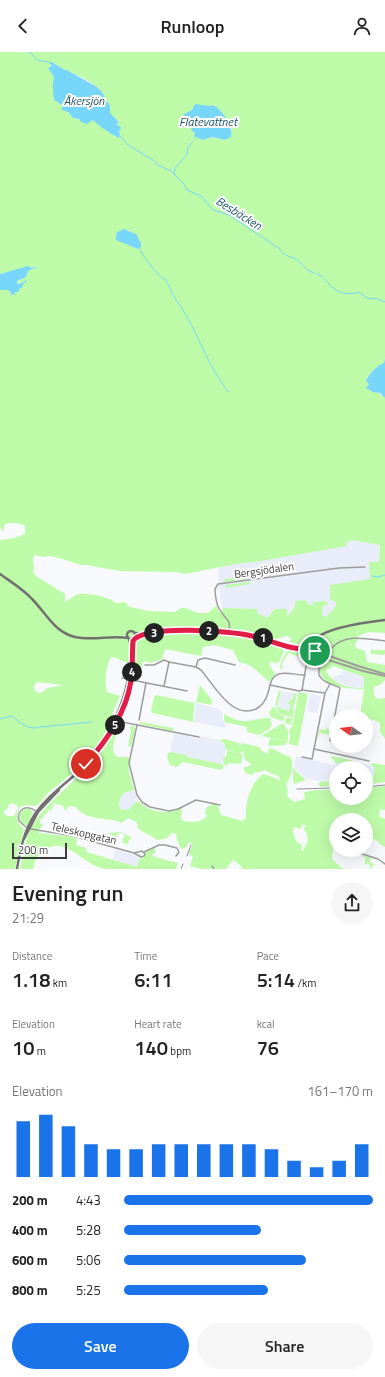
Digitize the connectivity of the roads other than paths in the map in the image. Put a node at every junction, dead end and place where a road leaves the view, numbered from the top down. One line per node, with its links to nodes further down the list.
1 (365, 566): 4 (street, Bergsjödalen)
2 (0, 574): 9 (main road)
3 (385, 620): 8 (main road)
4 (230, 632): 7 (main road); 13 (main road)
5 (128, 633): 6 (main road); 9 (main road); 10 (main road)
6 (135, 633): 7 (main road); 11 (main road)
7 (146, 634): 11 (main road)
8 (322, 635): 14 (main road); 15 (main road)
9 (114, 638): 10 (main road)
10 (128, 638): 11 (main road); 24 (main road)
11 (134, 638): 24 (main road)
12 (385, 641): 26 (street)
13 (295, 648): 14 (main road); 16 (main road)
14 (309, 648): 15 (main road); 16 (main road)
15 (314, 650): 16 (main road); 22 (street)
16 (310, 654): 21 (street); 22 (street)
17 (169, 662): 18 (street); 20 (street); 28 (street)
18 (145, 665)
19 (235, 665): 20 (street)
20 (196, 668): 27 (street)
21 (305, 675): 27 (street); 29 (street)
22 (385, 675)
23 (122, 678): 24 (street)
24 (130, 679): 25 (street); 33 (main road)
25 (146, 683): 28 (street); 34 (street)
26 (330, 684): 31 (street); 32 (street)
27 (270, 685): 29 (street)
28 (164, 686): 30 (street)
29 (302, 690): 31 (street)
30 (187, 691)
31 (325, 693): 37 (street)
32 (336, 709)
33 (117, 718): 35 (street); 41 (main road)
34 (139, 720)
35 (137, 725): 36 (street); 40 (street)
36 (199, 737)
37 (314, 749): 38 (street); 39 (street)
38 (302, 757)
39 (369, 761)
40 (220, 805)
41 (38, 812): 42 (street); 50 (main road)
42 (26, 827)
43 (31, 829): 45 (street, Teleskopgatan)
44 (144, 852): 45 (street, Teleskopgatan); 45 (street, Teleskopgatan); 46 (street, Teleskopgatan)
45 (134, 853)
46 (176, 856)
47 (372, 857): 48 (street)
48 (385, 864)
49 (212, 866): 51 (street)
50 (17, 869)
51 (214, 869)

